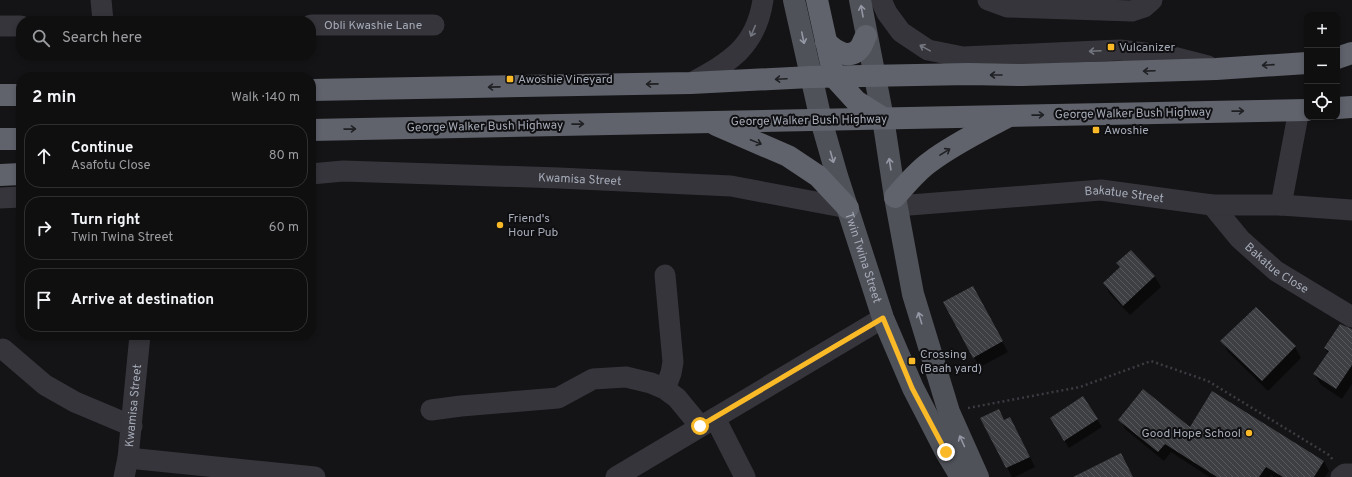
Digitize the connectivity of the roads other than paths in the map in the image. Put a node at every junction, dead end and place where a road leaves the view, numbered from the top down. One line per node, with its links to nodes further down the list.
1 (101, 0): 9 (street)
2 (763, 0): 25 (street, one-way to 25)
3 (794, 0): 23 (main road, Twin Twina Street, one-way to 23)
4 (817, 0): 15 (highway)
5 (860, 0): 14 (main road, one-way to 5)
6 (881, 0): 21 (street, one-way to 6)
7 (988, 0): 8 (street)
8 (1152, 0)
9 (103, 16)
10 (434, 25): 13 (street, Obli Kwashie Lane)
11 (0, 26): 12 (street)
12 (16, 26)
13 (316, 26)
14 (866, 36): 15 (highway); 22 (main road)
15 (826, 42): 24 (highway)
16 (1352, 53): 17 (highway)
17 (1340, 57)
18 (1352, 60): 19 (highway)
19 (1340, 61)
20 (1304, 63): 21 (highway, one-way to 21)
21 (1216, 68): 22 (highway, one-way to 22)
22 (875, 76): 24 (highway); 33 (main road)
23 (811, 77): 24 (highway); 25 (highway, one-way to 25); 34 (main road, Twin Twina Street)
24 (834, 78): 33 (highway)
25 (691, 83): 26 (highway, one-way to 26)
26 (316, 90)
27 (0, 95): 28 (highway)
28 (16, 95)
29 (1352, 107): 30 (highway)
30 (1340, 108)
31 (1303, 110): 32 (highway, George Walker Bush Highway, one-way to 31); 46 (street)
32 (1011, 115): 33 (highway, George Walker Bush Highway); 44 (highway, one-way to 32)
33 (883, 118): 34 (highway, George Walker Bush Highway); 44 (main road, one-way to 33)
34 (821, 120): 35 (highway, George Walker Bush Highway); 47 (main road, Twin Twina Street, one-way to 47)
35 (707, 122): 36 (highway, George Walker Bush Highway, one-way to 35); 47 (highway, one-way to 47)
36 (316, 130)
37 (16, 139): 38 (highway)
38 (0, 140)
39 (16, 174): 41 (highway)
40 (316, 174): 47 (street, Kwamisa Street)
41 (0, 175)
42 (16, 197): 43 (street)
43 (0, 198)
44 (896, 202): 45 (street, Bakatue Street); 63 (main road, one-way to 44)
45 (1212, 205): 46 (street, Bakatue Street); 50 (street, Bakatue Close)
46 (1281, 205): 48 (street, Bakatue Street)
47 (848, 208): 51 (main road, Twin Twina Street)
48 (1352, 210)
49 (665, 276): 54 (street)
50 (1352, 317)
51 (883, 318): 56 (street); 62 (main road, Twin Twina Street)
52 (140, 340): 57 (street, Kwamisa Street)
53 (3, 350): 57 (street)
54 (665, 389): 55 (street); 56 (street)
55 (431, 410)
56 (707, 422): 60 (street); 61 (street)
57 (132, 426): 58 (street, Kwamisa Street)
58 (126, 467): 59 (street)
59 (315, 477)
60 (616, 477)
61 (745, 477)
62 (961, 477)
63 (978, 477)

